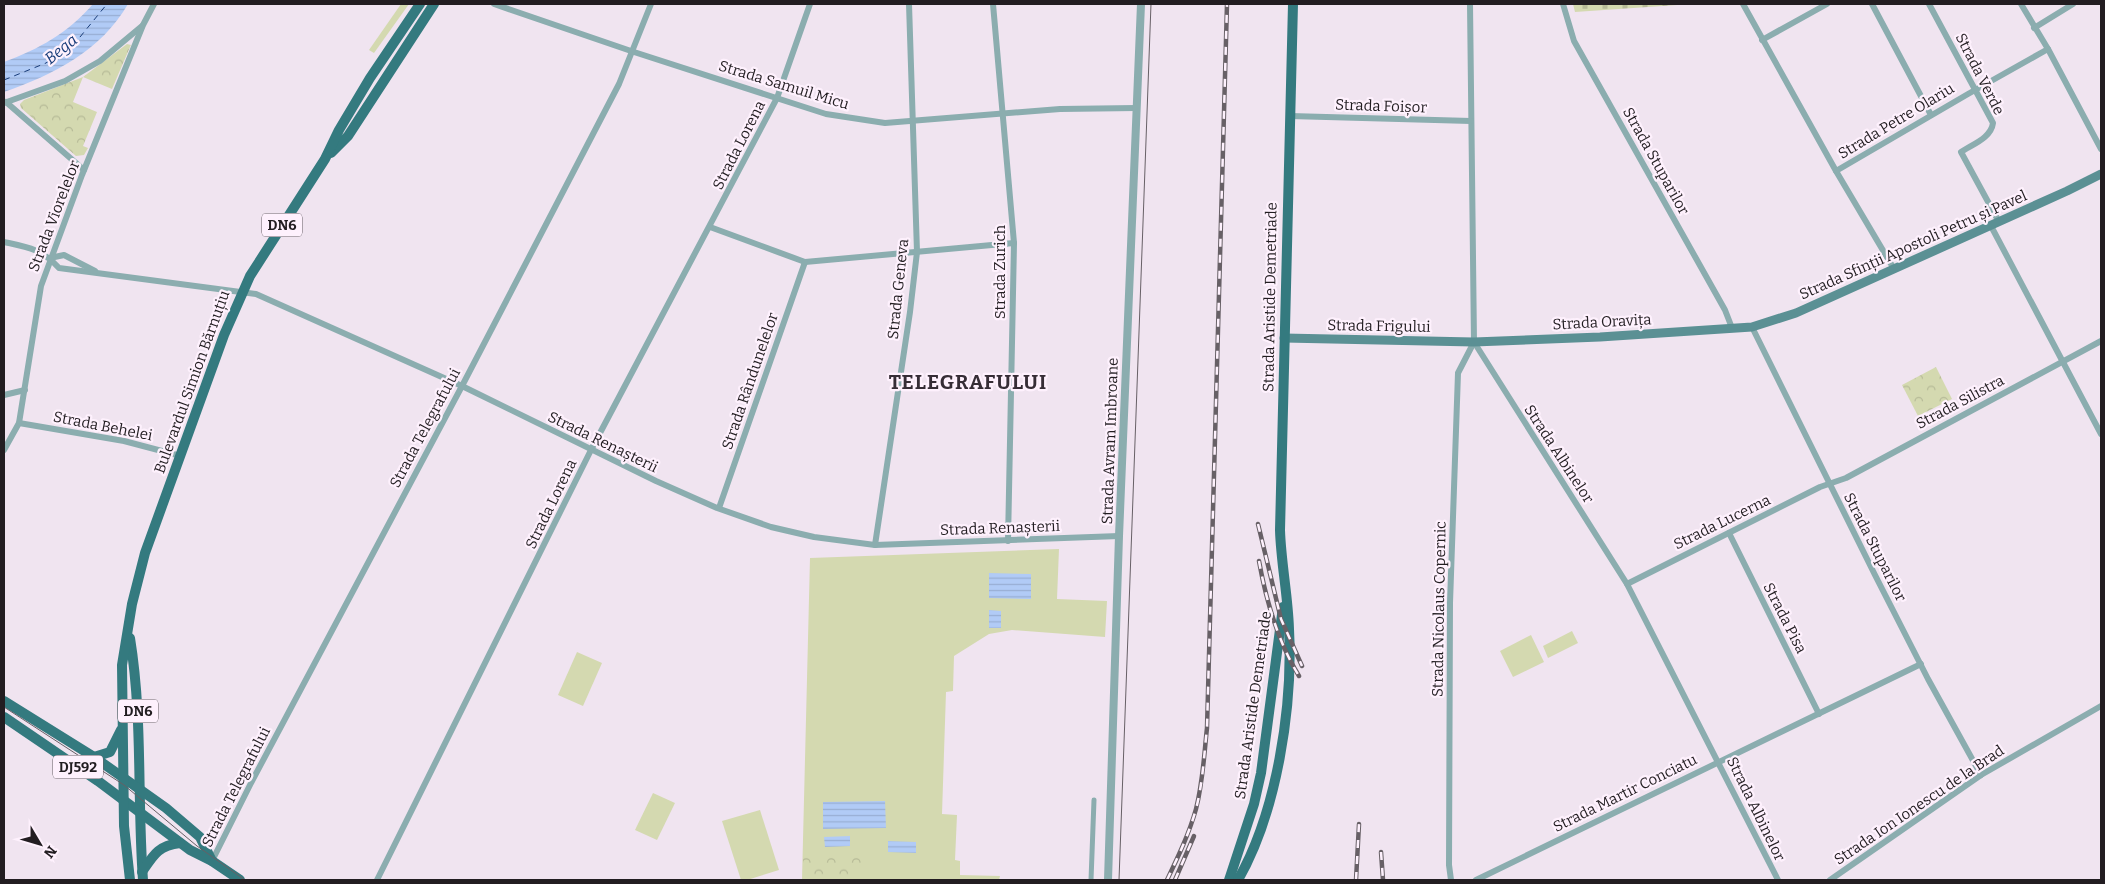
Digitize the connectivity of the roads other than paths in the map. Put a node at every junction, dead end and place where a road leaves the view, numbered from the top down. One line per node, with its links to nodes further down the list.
1 (154, 4): 19 (street, Strada Viorelelor)
2 (420, 4): 34 (main road, Bulevardul Simion Bărnuțiu / DN6)
3 (434, 4): 34 (main road, Bulevardul Simion Bărnuțiu / DN6)
4 (494, 4): 23 (street, Strada Samuil Micu)
5 (651, 4): 23 (street, Strada Telegrafului)
6 (810, 4): 25 (street, Strada Lorena)
7 (909, 4): 32 (street, Strada Geneva)
8 (992, 4): 28 (street, Strada Zurich)
9 (1141, 4): 27 (street, Strada Avram Imbroane)
10 (1293, 4): 30 (main road, Strada Aristide Demetriade)
11 (1470, 4): 31 (street)
12 (1563, 4): 49 (street, Strada Stuparilor)
13 (1743, 4): 21 (street)
14 (1827, 4): 21 (street)
15 (1872, 4): 29 (street)
16 (1929, 4): 24 (street, Strada Verde)
17 (2020, 4): 20 (street)
18 (2073, 4): 20 (street)
19 (143, 25): 26 (street); 35 (street, Strada Viorelelor)
20 (2034, 28): 22 (street)
21 (1762, 40): 36 (street)
22 (2048, 49): 24 (street, Strada Petre Olariu); 33 (street)
23 (634, 52): 25 (street, Strada Samuil Micu); 54 (street, Strada Telegrafului)
24 (1975, 90): 29 (street, Strada Petre Olariu); 38 (street, Strada Verde)
25 (777, 98): 32 (street, Strada Samuil Micu); 39 (street, Strada Lorena)
26 (5, 102): 35 (street)
27 (1136, 108): 28 (street, Strada Samuil Micu); 65 (street, Strada Avram Imbroane)
28 (1003, 113): 32 (street, Strada Samuil Micu); 41 (street, Strada Zurich)
29 (1931, 115): 36 (street, Strada Petre Olariu)
30 (1290, 116): 31 (street, Strada Foișor); 50 (main road, Strada Aristide Demetriade)
31 (1471, 121): 52 (street)
32 (912, 122): 42 (street, Strada Geneva)
33 (2101, 149)
34 (325, 159): 47 (main road, Bulevardul Simion Bărnuțiu / DN6)
35 (84, 170): 43 (street, Strada Viorelelor)
36 (1836, 171): 45 (street)
37 (2101, 174): 38 (main road, Strada Sfinții Apostoli Petru și Pavel)
38 (1995, 224): 45 (main road, Strada Sfinții Apostoli Petru și Pavel); 53 (street, Strada Verde)
39 (710, 227): 44 (street); 60 (street, Strada Lorena)
40 (4, 242): 43 (street)
41 (1014, 243): 42 (street); 66 (street, Strada Zurich)
42 (917, 252): 44 (street); 67 (street, Strada Geneva)
43 (50, 258): 46 (street, Strada Renașterii); 46 (street, Strada Renașterii); 55 (street, Strada Viorelelor)
44 (805, 262): 63 (street, Strada Rândunelelor)
45 (1894, 269): 48 (main road, Strada Sfinții Apostoli Petru și Pavel)
46 (96, 271): 47 (street, Strada Renașterii)
47 (241, 292): 54 (street, Strada Renașterii); 61 (main road, Bulevardul Simion Bărnuțiu / DN6)
48 (1752, 327): 49 (main road, Strada Sfinții Apostoli Petru și Pavel); 62 (street, Strada Stuparilor)
49 (1732, 328): 52 (main road, Strada Oravița)
50 (1284, 338): 52 (main road, Strada Frigului); 69 (main road, Strada Aristide Demetriade)
51 (2101, 341): 53 (street, Strada Silistra)
52 (1474, 342): 68 (street, Strada Albinelor); 95 (street, Strada Nicolaus Copernic)
53 (2063, 362): 58 (street, Strada Verde); 62 (street, Strada Silistra)
54 (462, 386): 60 (street, Strada Renașterii); 86 (street, Strada Telegrafului)
55 (25, 390): 56 (street); 57 (street, Strada Viorelelor)
56 (4, 395)
57 (20, 423): 59 (street); 61 (street, Strada Behelei)
58 (2101, 434)
59 (4, 450)
60 (591, 450): 63 (street, Strada Renașterii); 90 (street, Strada Lorena)
61 (181, 456): 70 (main road, Bulevardul Simion Bărnuțiu / DN6)
62 (1829, 484): 64 (street, Strada Lucerna); 71 (street, Strada Stuparilor)
63 (719, 508): 67 (street, Strada Renașterii)
64 (1729, 533): 68 (street, Strada Lucerna); 74 (street, Strada Pisa)
65 (1119, 536): 66 (street, Strada Renașterii); 92 (street, Strada Avram Imbroane)
66 (1008, 541): 67 (street, Strada Renașterii)
67 (875, 544)
68 (1627, 584): 78 (street, Strada Albinelor)
69 (1284, 591): 93 (main road, Strada Aristide Demetriade); 94 (main road, Strada Aristide Demetriade)
70 (129, 632): 76 (main road, Bulevardul Simion Bărnuțiu / DN6); 81 (main road, Bulevardul Simion Bărnuțiu / DN6)
71 (1921, 664): 74 (street, Strada Martir Conciatu); 79 (street, Strada Stuparilor)
72 (4, 701): 77 (main road, DJ592)
73 (2101, 706): 79 (street, Strada Ion Ionescu de la Brad)
74 (1819, 714): 78 (street, Strada Martir Conciatu)
75 (4, 717): 82 (main road, DJ592)
76 (122, 725): 77 (main road); 80 (main road, Bulevardul Simion Bărnuțiu / DN6)
77 (94, 757): 80 (main road, DJ592)
78 (1718, 762): 96 (street, Strada Martir Conciatu); 97 (street, Strada Albinelor)
79 (1981, 775): 98 (street, Strada Ion Ionescu de la Brad)
80 (124, 778): 81 (main road); 82 (main road, DN6)
81 (140, 790): 84 (main road, Bulevardul Simion Bărnuțiu / DN6); 86 (main road)
82 (124, 800): 84 (main road); 88 (main road, DN6)
83 (1094, 800): 91 (street)
84 (140, 813): 85 (main road); 87 (main road, DN6)
85 (180, 843): 86 (main road); 87 (main road, DN6)
86 (212, 860): 89 (main road)
87 (142, 876)
88 (130, 880)
89 (240, 880)
90 (378, 880)
91 (1091, 880)
92 (1108, 880)
93 (1230, 880)
94 (1238, 880)
95 (1452, 880)
96 (1476, 880)
97 (1778, 880)
98 (1830, 880)

